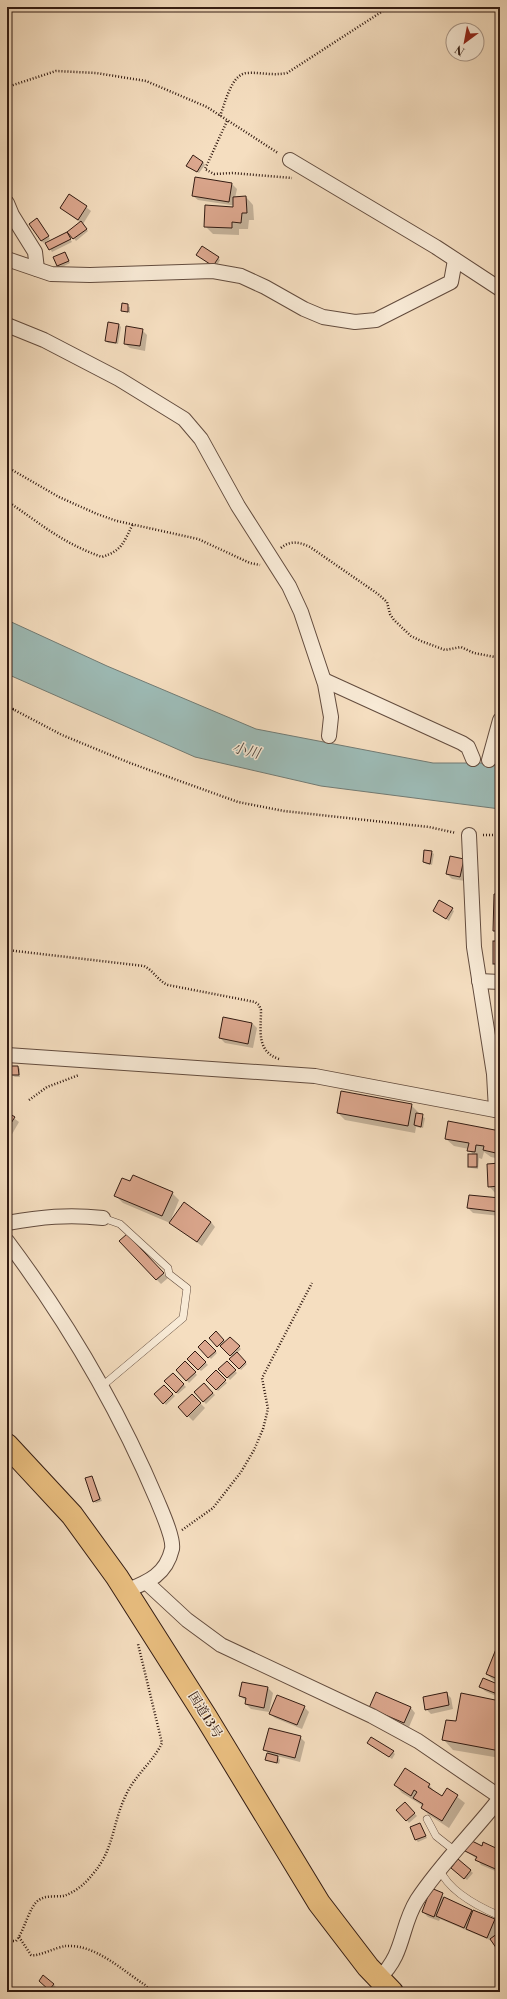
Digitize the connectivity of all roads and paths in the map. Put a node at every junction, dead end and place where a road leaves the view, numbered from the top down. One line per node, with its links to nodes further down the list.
1 (389, 7): 3 (path)
2 (7, 87): 3 (path)
3 (220, 116): 4 (path)
4 (228, 121): 5 (path); 6 (path)
5 (290, 160): 6 (street)
6 (314, 175): 9 (street)
7 (7, 204): 10 (street)
8 (7, 260): 10 (street)
9 (455, 260): 10 (street); 11 (street)
10 (37, 269)
11 (500, 289)
12 (7, 325): 15 (street)
13 (7, 501): 14 (path)
14 (132, 524)
15 (324, 680): 20 (street); 21 (street)
16 (7, 706): 17 (path)
17 (14, 709): 18 (path); 23 (path)
18 (7, 710)
19 (500, 720): 22 (street)
20 (329, 736)
21 (473, 759)
22 (489, 760)
23 (469, 835): 24 (path); 26 (street)
24 (500, 835)
25 (7, 950): 29 (path)
26 (479, 981): 27 (street); 32 (street)
27 (500, 982)
28 (7, 1055): 30 (street)
29 (283, 1060)
30 (98, 1062): 31 (path); 32 (street)
31 (29, 1100)
32 (498, 1111)
33 (103, 1218): 34 (street); 37 (lane)
34 (7, 1224)
35 (7, 1241): 37 (street)
36 (312, 1283): 39 (path)
37 (101, 1387): 39 (street)
38 (7, 1445): 41 (highway, 国道13号)
39 (170, 1538): 40 (street)
40 (147, 1583): 41 (street); 43 (street)
41 (126, 1591): 42 (highway, 国道13号)
42 (142, 1617): 48 (path); 50 (highway, 国道13号)
43 (500, 1798): 45 (street)
44 (427, 1819): 45 (lane)
45 (455, 1851): 46 (street)
46 (440, 1870): 47 (lane); 50 (street)
47 (500, 1916)
48 (19, 1937): 49 (path); 51 (path)
49 (7, 1941)
50 (385, 1985)
51 (151, 1992)

